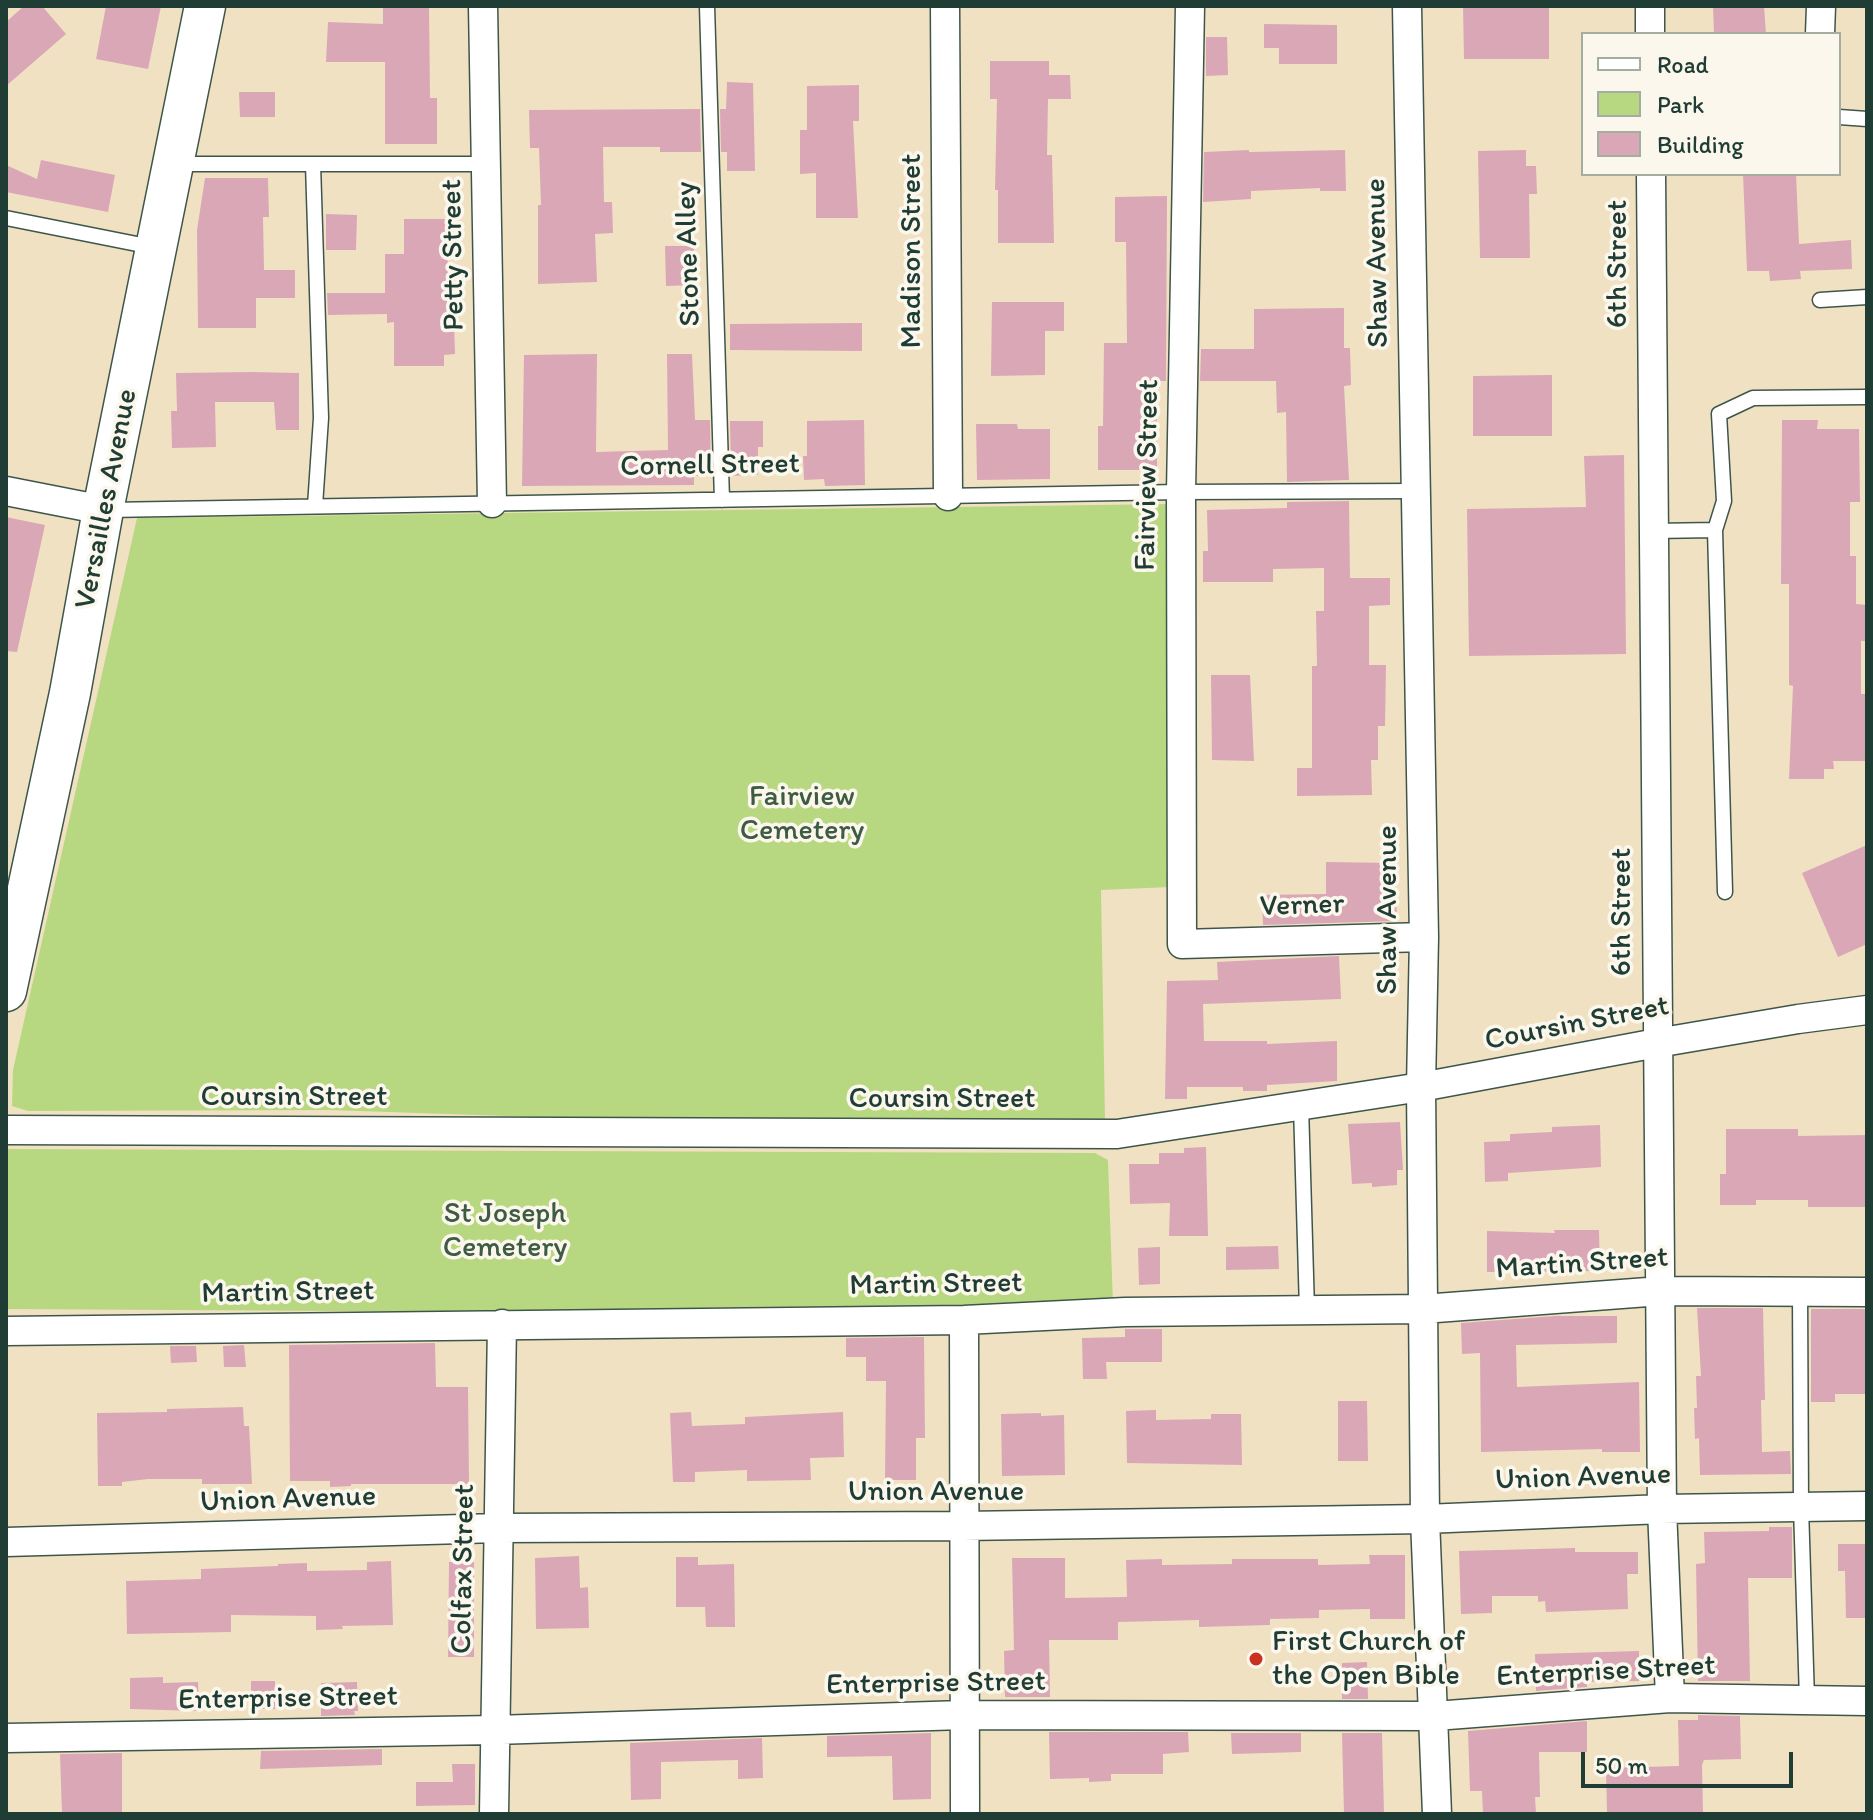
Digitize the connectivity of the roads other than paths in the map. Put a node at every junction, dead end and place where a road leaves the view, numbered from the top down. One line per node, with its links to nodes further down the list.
1 (205, 6): 13 (street, Versailles Avenue)
2 (483, 6): 15 (street, Petty Street)
3 (707, 6): 26 (lane, Stone Alley)
4 (945, 6): 25 (street, Madison Street)
5 (1190, 6): 24 (street, Fairview Street)
6 (1407, 6): 23 (street, Shaw Avenue)
7 (1650, 6): 9 (street)
8 (1821, 6): 10 (street)
9 (1650, 32)
10 (1820, 32)
11 (1841, 117): 12 (lane)
12 (1867, 119)
13 (173, 164): 14 (lane); 18 (street, Versailles Avenue)
14 (313, 164): 15 (lane); 28 (lane)
15 (486, 164): 27 (street, Petty Street)
16 (1651, 176): 31 (street, 6th Street)
17 (6, 218): 18 (lane)
18 (156, 248): 29 (street, Versailles Avenue)
19 (1867, 297): 20 (lane)
20 (1820, 300)
21 (1867, 397): 30 (lane)
22 (6, 491): 29 (street, Cornell Street)
23 (1417, 491): 24 (lane, Cornell Street); 33 (street, Shaw Avenue)
24 (1181, 492): 25 (lane, Cornell Street); 34 (street, Fairview Street)
25 (948, 496): 26 (lane, Cornell Street)
26 (722, 500): 27 (lane, Cornell Street)
27 (492, 503): 28 (lane, Cornell Street)
28 (315, 506): 29 (lane, Cornell Street)
29 (103, 510): 35 (street, Versailles Avenue)
30 (1715, 530): 31 (lane); 32 (lane)
31 (1654, 531): 37 (street, 6th Street)
32 (1725, 892)
33 (1424, 937): 34 (street, Verner); 38 (street, Shaw Avenue)
34 (1182, 944)
35 (6, 991)
36 (1867, 1010): 37 (street, Coursin Street)
37 (1657, 1043): 38 (street, Coursin Street); 41 (street, 6th Street)
38 (1421, 1087): 39 (street, Coursin Street); 44 (street, Shaw Avenue)
39 (1301, 1106): 40 (street, Coursin Street); 45 (lane)
40 (6, 1130)
41 (1661, 1291): 42 (street, Martin Street); 44 (street, Martin Street); 51 (street, 6th Street)
42 (1800, 1291): 43 (street, Martin Street); 50 (lane)
43 (1867, 1292)
44 (1423, 1309): 45 (street, Martin Street); 52 (street, Shaw Avenue)
45 (1307, 1310): 46 (street, Martin Street)
46 (964, 1320): 47 (street, Martin Street); 53 (street)
47 (502, 1324): 48 (street, Martin Street); 54 (street, Colfax Street)
48 (6, 1331)
49 (1867, 1506): 50 (street, Union Avenue)
50 (1801, 1507): 51 (street, Union Avenue); 57 (lane)
51 (1662, 1509): 52 (street, Union Avenue); 56 (street, 6th Street)
52 (1425, 1519): 53 (street, Union Avenue); 60 (street, Shaw Avenue)
53 (963, 1526): 54 (street, Union Avenue); 59 (street)
54 (498, 1528): 55 (street, Union Avenue); 61 (street, Colfax Street)
55 (6, 1542)
56 (1670, 1698): 57 (street, Enterprise Street); 60 (street, Enterprise Street)
57 (1807, 1700): 58 (street, Enterprise Street)
58 (1867, 1701)
59 (963, 1715): 60 (street, Enterprise Street); 61 (street, Enterprise Street); 64 (street)
60 (1435, 1716): 65 (street, Shaw Avenue)
61 (495, 1730): 62 (street, Enterprise Street); 63 (street, Colfax Street)
62 (6, 1738)
63 (494, 1814)
64 (965, 1814)
65 (1437, 1814)

